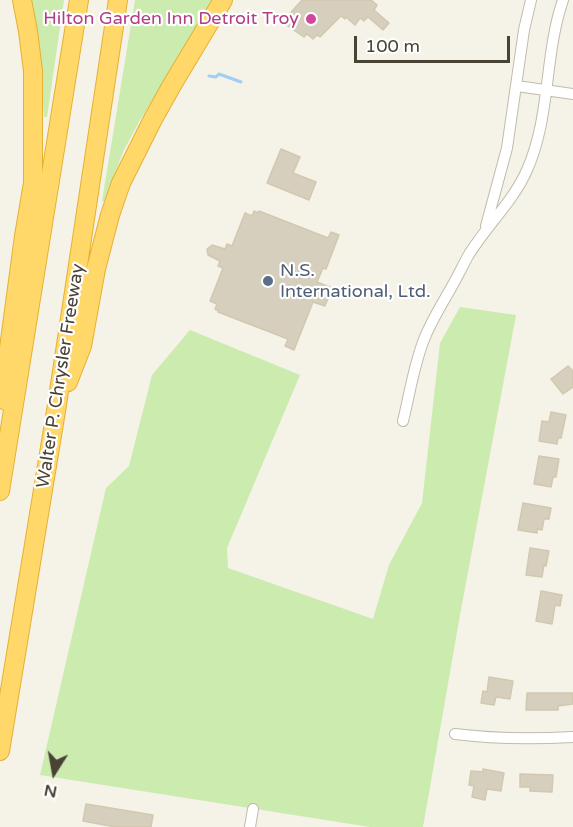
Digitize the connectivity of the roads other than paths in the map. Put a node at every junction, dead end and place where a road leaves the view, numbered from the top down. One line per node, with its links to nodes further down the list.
1 (22, 0): 13 (highway)
2 (79, 0): 13 (highway)
3 (118, 0): 11 (highway, Walter P. Chrysler Freeway)
4 (223, 0): 11 (highway)
5 (531, 0): 7 (street)
6 (563, 0): 8 (street)
7 (517, 86): 8 (street); 10 (street)
8 (547, 90): 9 (street); 10 (street)
9 (573, 94)
10 (485, 230): 12 (street)
11 (56, 411): 17 (highway, Walter P. Chrysler Freeway)
12 (403, 421)
13 (8, 444): 14 (highway)
14 (0, 491)
15 (455, 734): 16 (street)
16 (573, 737)
17 (0, 751)
18 (253, 809): 19 (street)
19 (250, 827)

